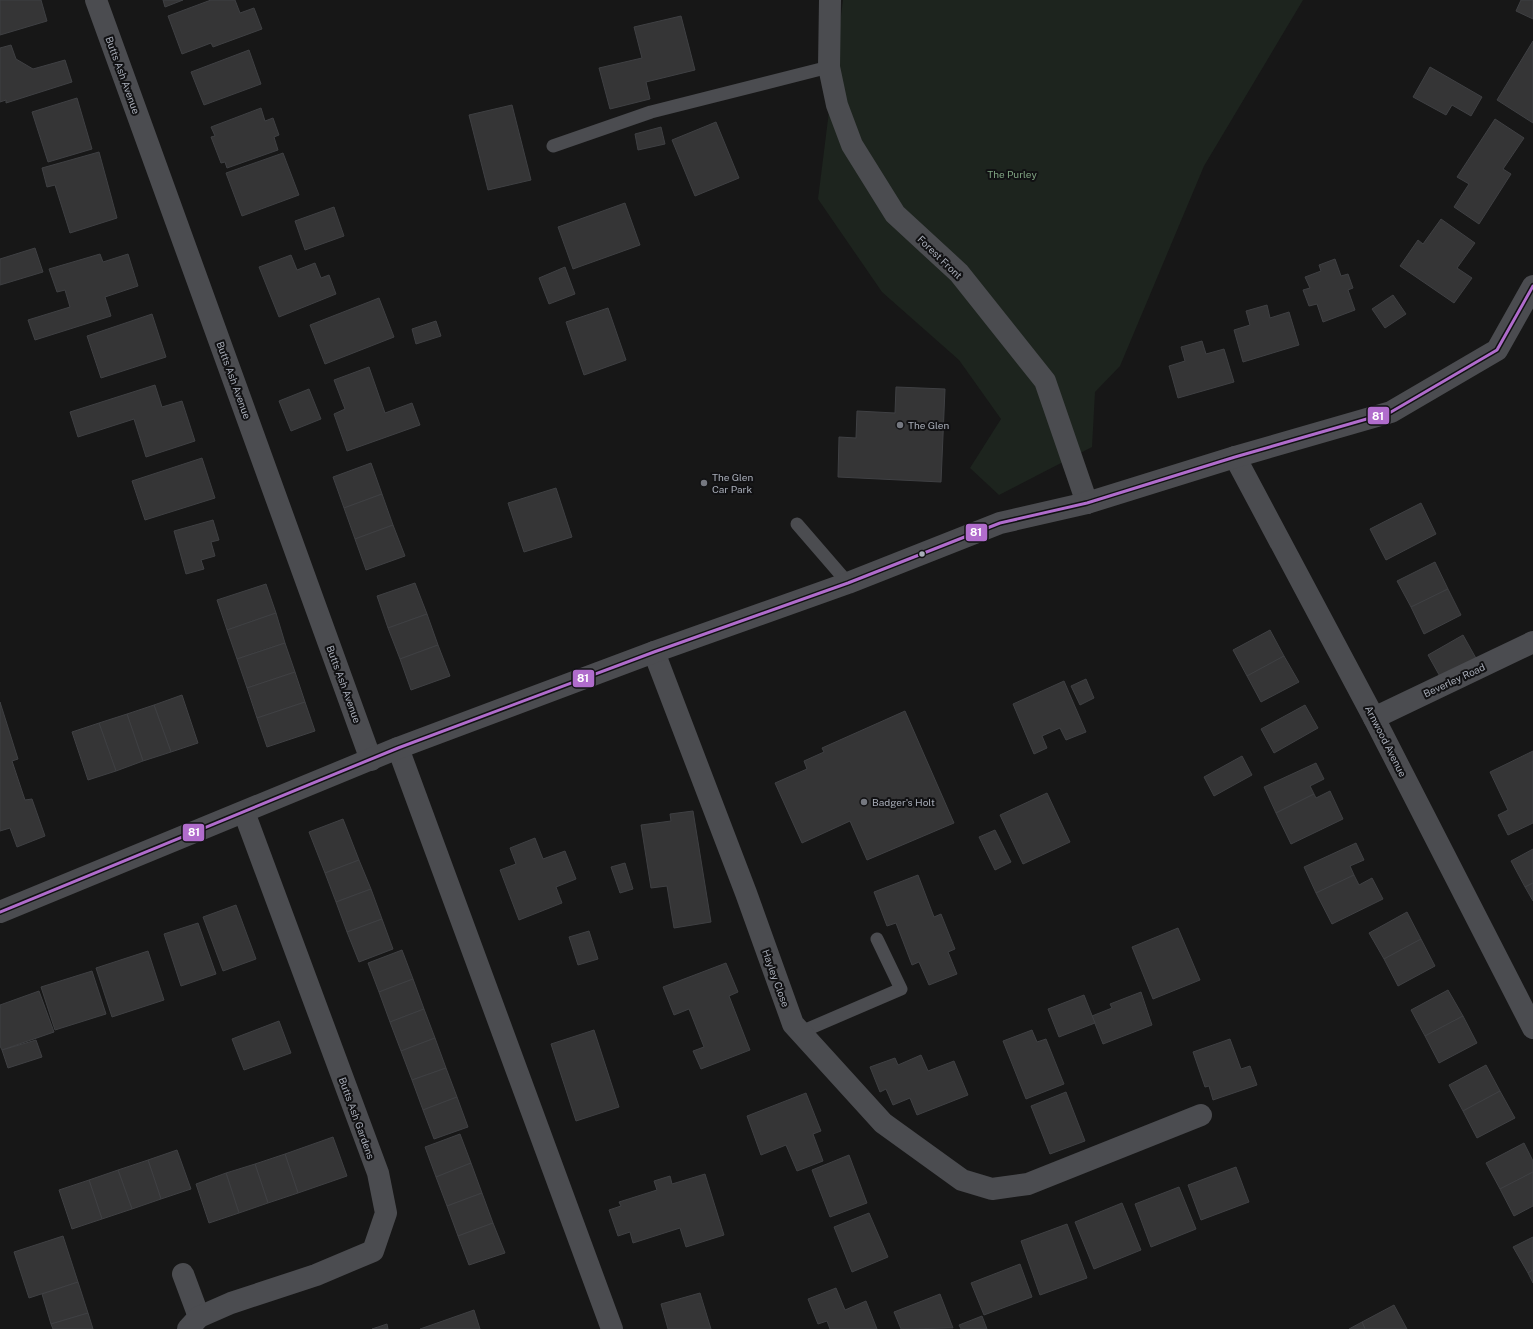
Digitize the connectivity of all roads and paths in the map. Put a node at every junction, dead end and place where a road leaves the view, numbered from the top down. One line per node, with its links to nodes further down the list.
1 (96, 0): 14 (street, Butts Ash Avenue)
2 (830, 0): 3 (street, Forest Front)
3 (829, 67): 4 (lane); 7 (street, Forest Front)
4 (553, 146)
5 (1533, 286): 6 (street)
6 (1235, 457): 7 (street); 12 (street, Arnwood Avenue)
7 (1087, 503): 9 (street)
8 (797, 524): 9 (lane)
9 (848, 583): 11 (street)
10 (1533, 642): 12 (street, Beverley Road)
11 (654, 652): 13 (street); 19 (street, Hayley Close)
12 (1374, 718): 18 (street, Arnwood Avenue)
13 (398, 748): 14 (street); 23 (street)
14 (371, 760): 15 (street)
15 (244, 812): 16 (street); 22 (street, Butts Ash Gardens)
16 (0, 912)
17 (877, 939): 19 (lane)
18 (1533, 1028)
19 (801, 1032): 20 (street, Hayley Close)
20 (1201, 1115)
21 (183, 1274): 22 (street, Butts Ash Gardens)
22 (194, 1323)
23 (612, 1329)

